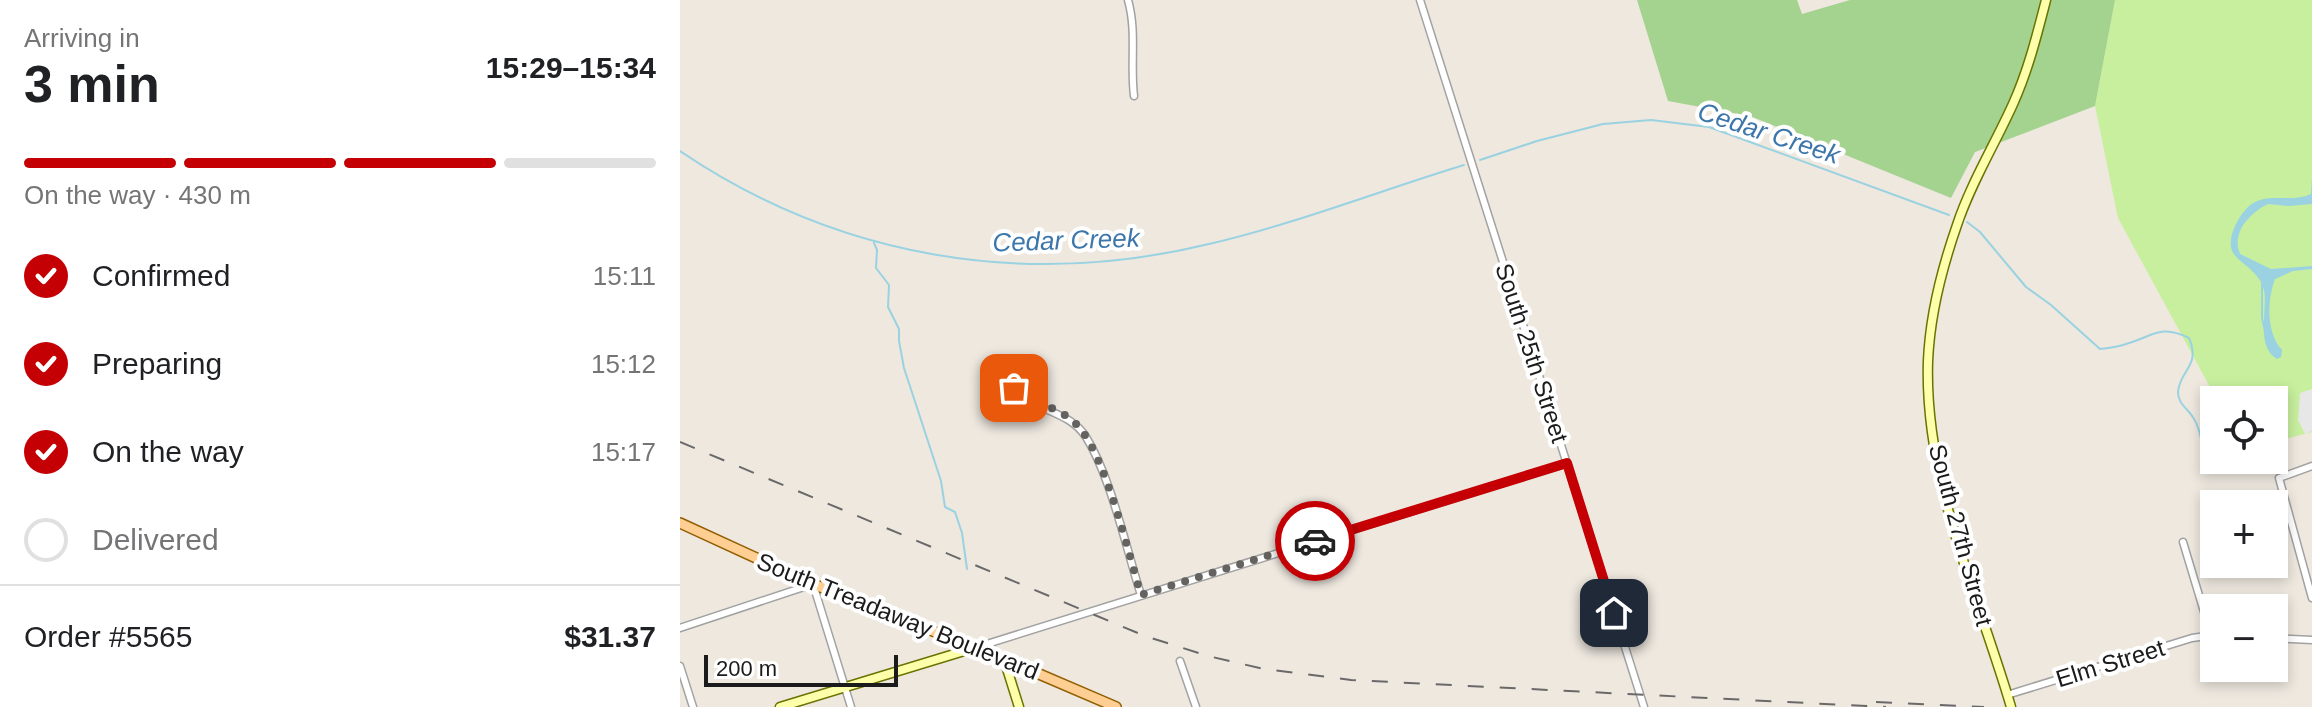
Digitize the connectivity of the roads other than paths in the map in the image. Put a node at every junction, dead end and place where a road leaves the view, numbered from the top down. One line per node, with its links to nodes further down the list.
1 (1128, 0): 4 (street)
2 (1420, 0): 6 (street, South 25th Street)
3 (2046, 0): 23 (main road, South 27th Street)
4 (1134, 96)
5 (1007, 366): 11 (street)
6 (1567, 463): 11 (street); 30 (street, South 25th Street)
7 (2312, 466): 13 (street)
8 (680, 523): 10 (main road, South Treadaway Boulevard)
9 (2183, 542): 12 (street)
10 (813, 584): 14 (street); 18 (main road, South Treadaway Boulevard); 22 (street)
11 (1141, 595): 18 (street)
12 (2200, 597)
13 (2312, 598)
14 (680, 628)
15 (2200, 637): 23 (street, Elm Street)
16 (2288, 639): 17 (street)
17 (2312, 640)
18 (974, 648): 19 (main road, South Treadaway Boulevard); 22 (main road)
19 (1004, 659): 27 (main road); 28 (main road, South Treadaway Boulevard)
20 (1180, 661): 29 (street)
21 (680, 666): 24 (street)
22 (844, 687): 25 (main road); 26 (street)
23 (2007, 695): 31 (main road, South 27th Street)
24 (693, 707)
25 (780, 707)
26 (851, 707)
27 (1019, 707)
28 (1116, 707)
29 (1196, 707)
30 (1644, 707)
31 (2011, 707)

